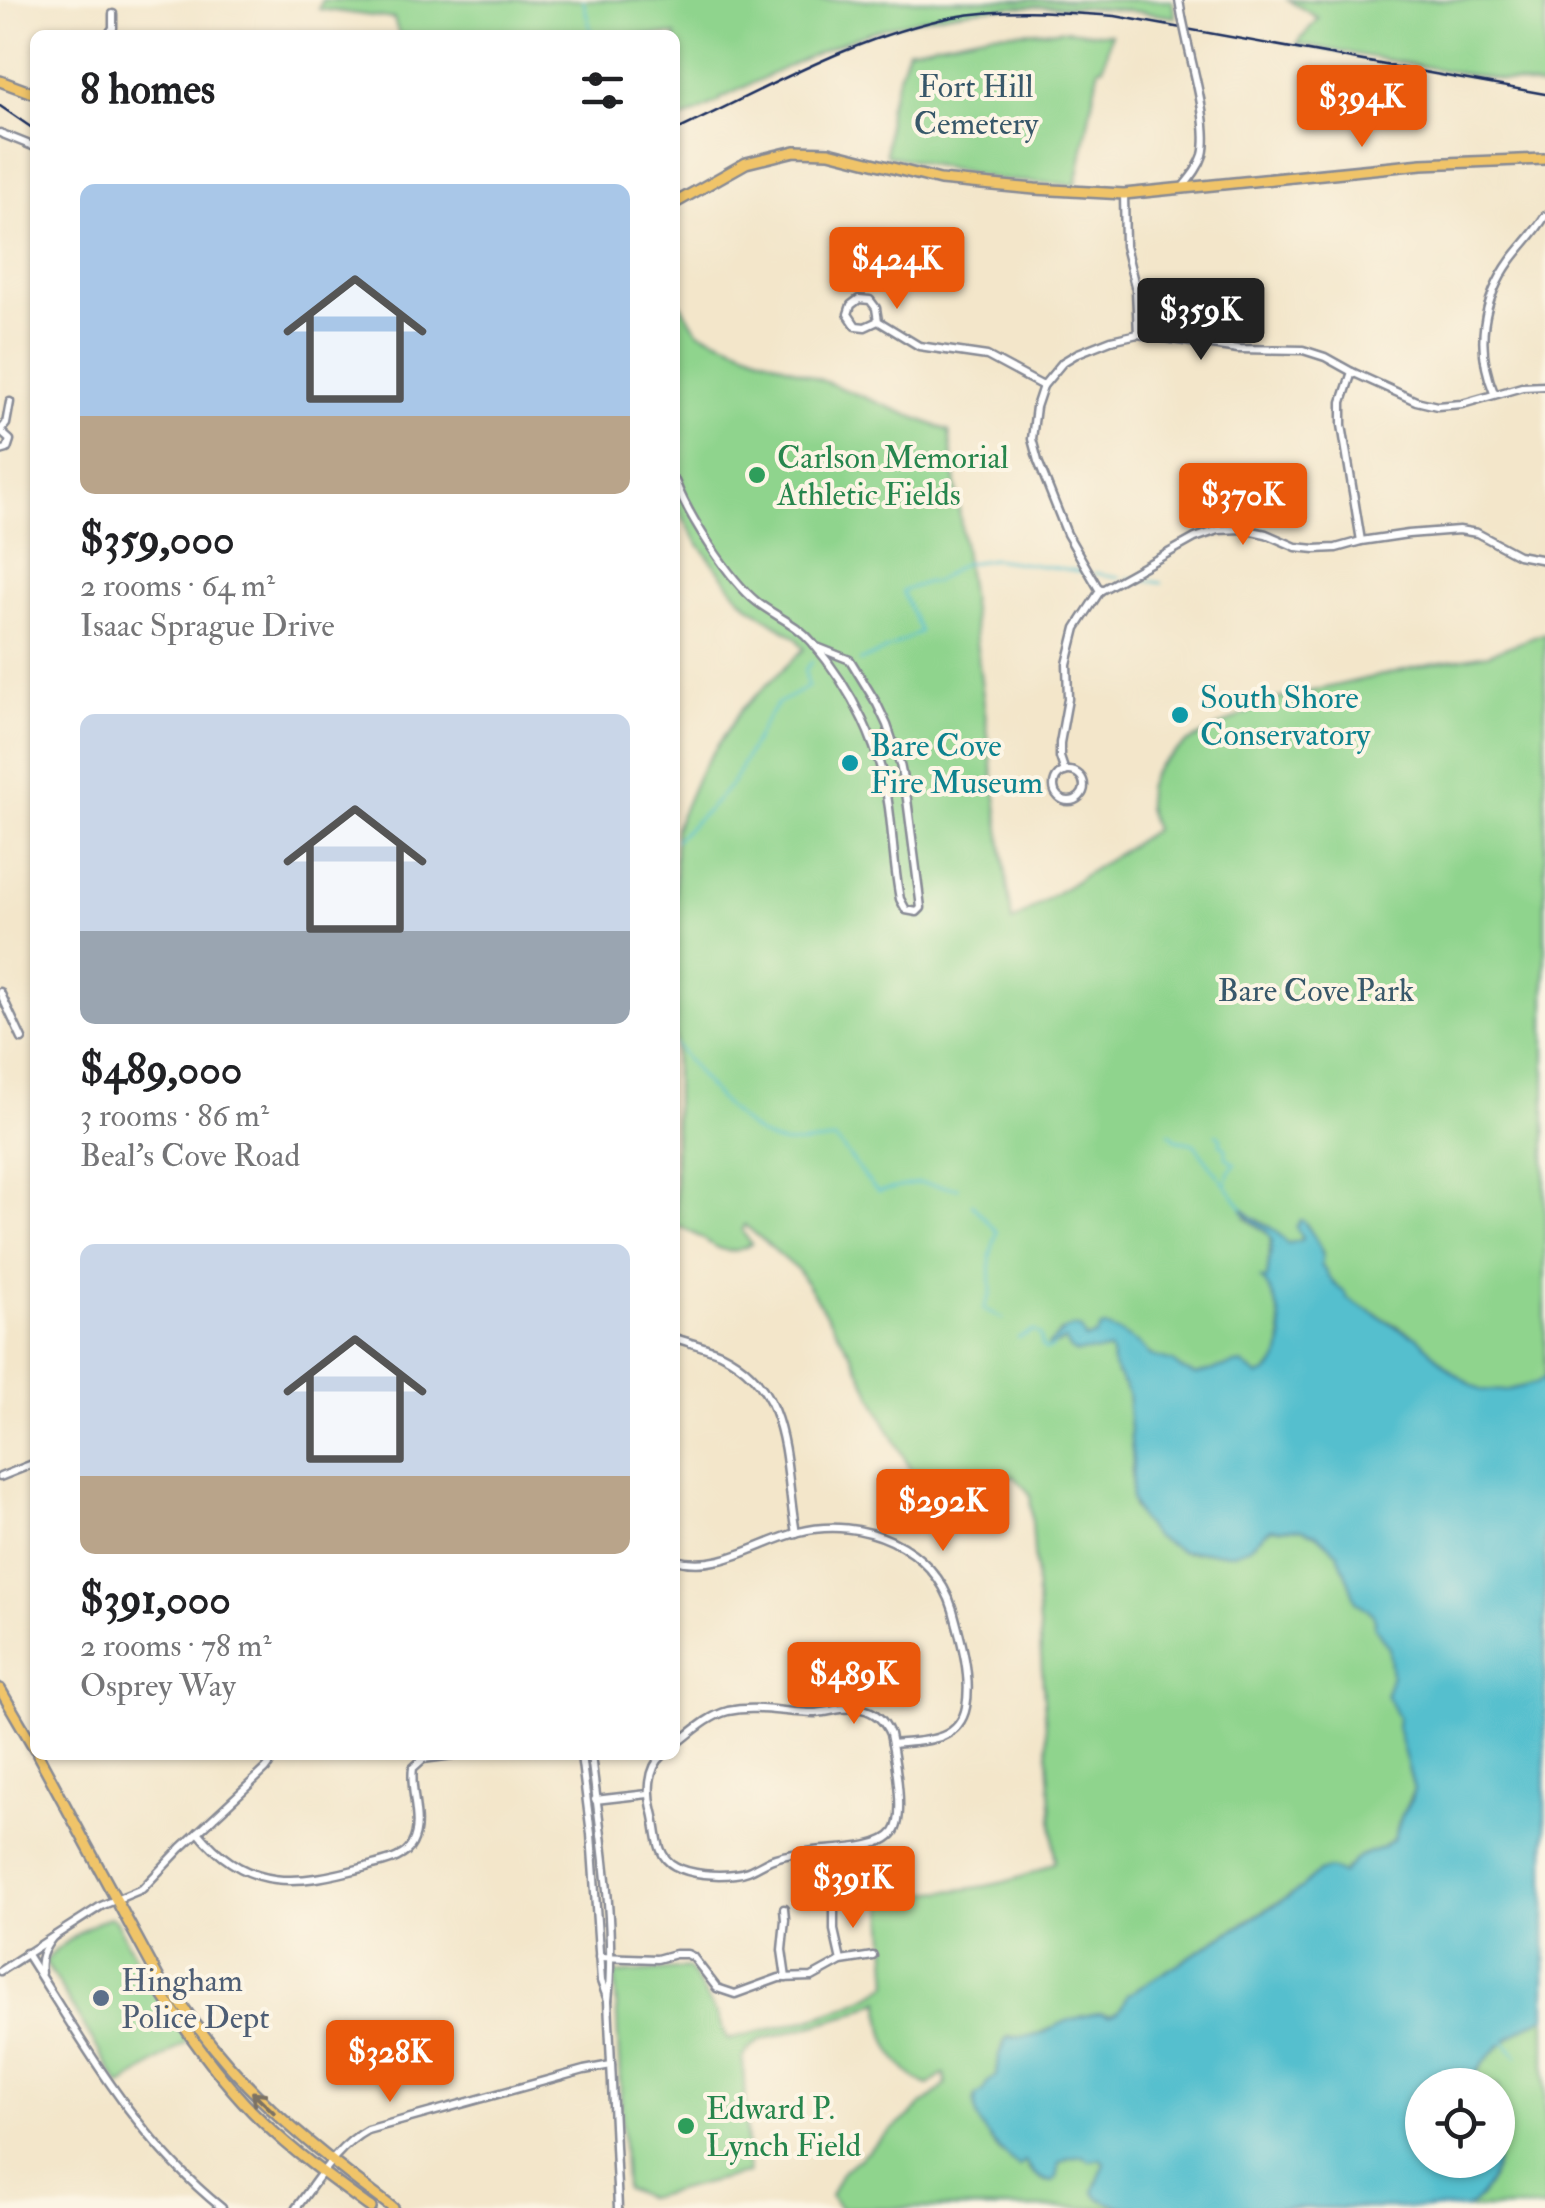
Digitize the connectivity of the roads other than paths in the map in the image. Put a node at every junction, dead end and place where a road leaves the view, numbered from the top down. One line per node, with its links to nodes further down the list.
1 (1179, 0): 9 (street, bridge)
2 (113, 14): 3 (street)
3 (112, 30)
4 (0, 81): 5 (main road)
5 (30, 92)
6 (0, 132): 7 (street)
7 (30, 145)
8 (1545, 159): 10 (main road)
9 (1200, 163): 10 (street); 11 (street)
10 (1209, 187): 11 (main road)
11 (1181, 190): 12 (main road)
12 (1124, 194): 13 (main road); 16 (street)
13 (680, 200)
14 (1545, 216): 20 (street)
15 (878, 322): 15 (street); 18 (street)
16 (1138, 334): 17 (street); 18 (street)
17 (1352, 372): 20 (street); 24 (street)
18 (1042, 386): 26 (street)
19 (1545, 386): 20 (street)
20 (1494, 394)
21 (10, 402): 22 (street)
22 (0, 451)
23 (680, 492): 27 (street)
24 (1362, 541): 25 (street); 26 (street)
25 (1545, 560)
26 (1100, 591): 28 (street)
27 (816, 648): 27 (street)
28 (1065, 772): 28 (street)
29 (0, 992): 30 (street)
30 (22, 1040)
31 (680, 1340): 34 (street)
32 (30, 1464): 33 (street)
33 (0, 1477)
34 (796, 1533): 35 (street); 39 (street)
35 (680, 1561)
36 (0, 1688): 37 (main road)
37 (30, 1741)
38 (680, 1741): 39 (street)
39 (892, 1744): 46 (street)
40 (40, 1760): 50 (main road)
41 (268, 1760): 49 (street)
42 (422, 1760): 49 (street)
43 (582, 1760): 48 (street)
44 (592, 1760): 47 (street)
45 (657, 1760): 46 (street)
46 (648, 1794): 47 (street)
47 (596, 1800): 48 (street); 57 (street)
48 (587, 1802): 56 (street)
49 (198, 1832): 50 (street)
50 (116, 1900): 53 (street); 62 (main road)
51 (834, 1903): 58 (street)
52 (784, 1909): 60 (street)
53 (53, 1936): 54 (street); 61 (street)
54 (26, 1953): 59 (street); 61 (street)
55 (873, 1956): 58 (street)
56 (599, 1958): 57 (street); 63 (street)
57 (609, 1958): 60 (street); 63 (street)
58 (842, 1961): 60 (street)
59 (0, 1971)
60 (786, 1978)
61 (42, 1979): 67 (street)
62 (164, 1988): 65 (main road, one-way to 62); 66 (main road)
63 (608, 2001): 64 (street)
64 (611, 2065): 65 (street); 71 (street)
65 (331, 2162): 66 (street); 70 (main road)
66 (323, 2172): 68 (street); 69 (main road)
67 (222, 2208)
68 (296, 2208)
69 (371, 2208)
70 (393, 2208)
71 (618, 2208)

